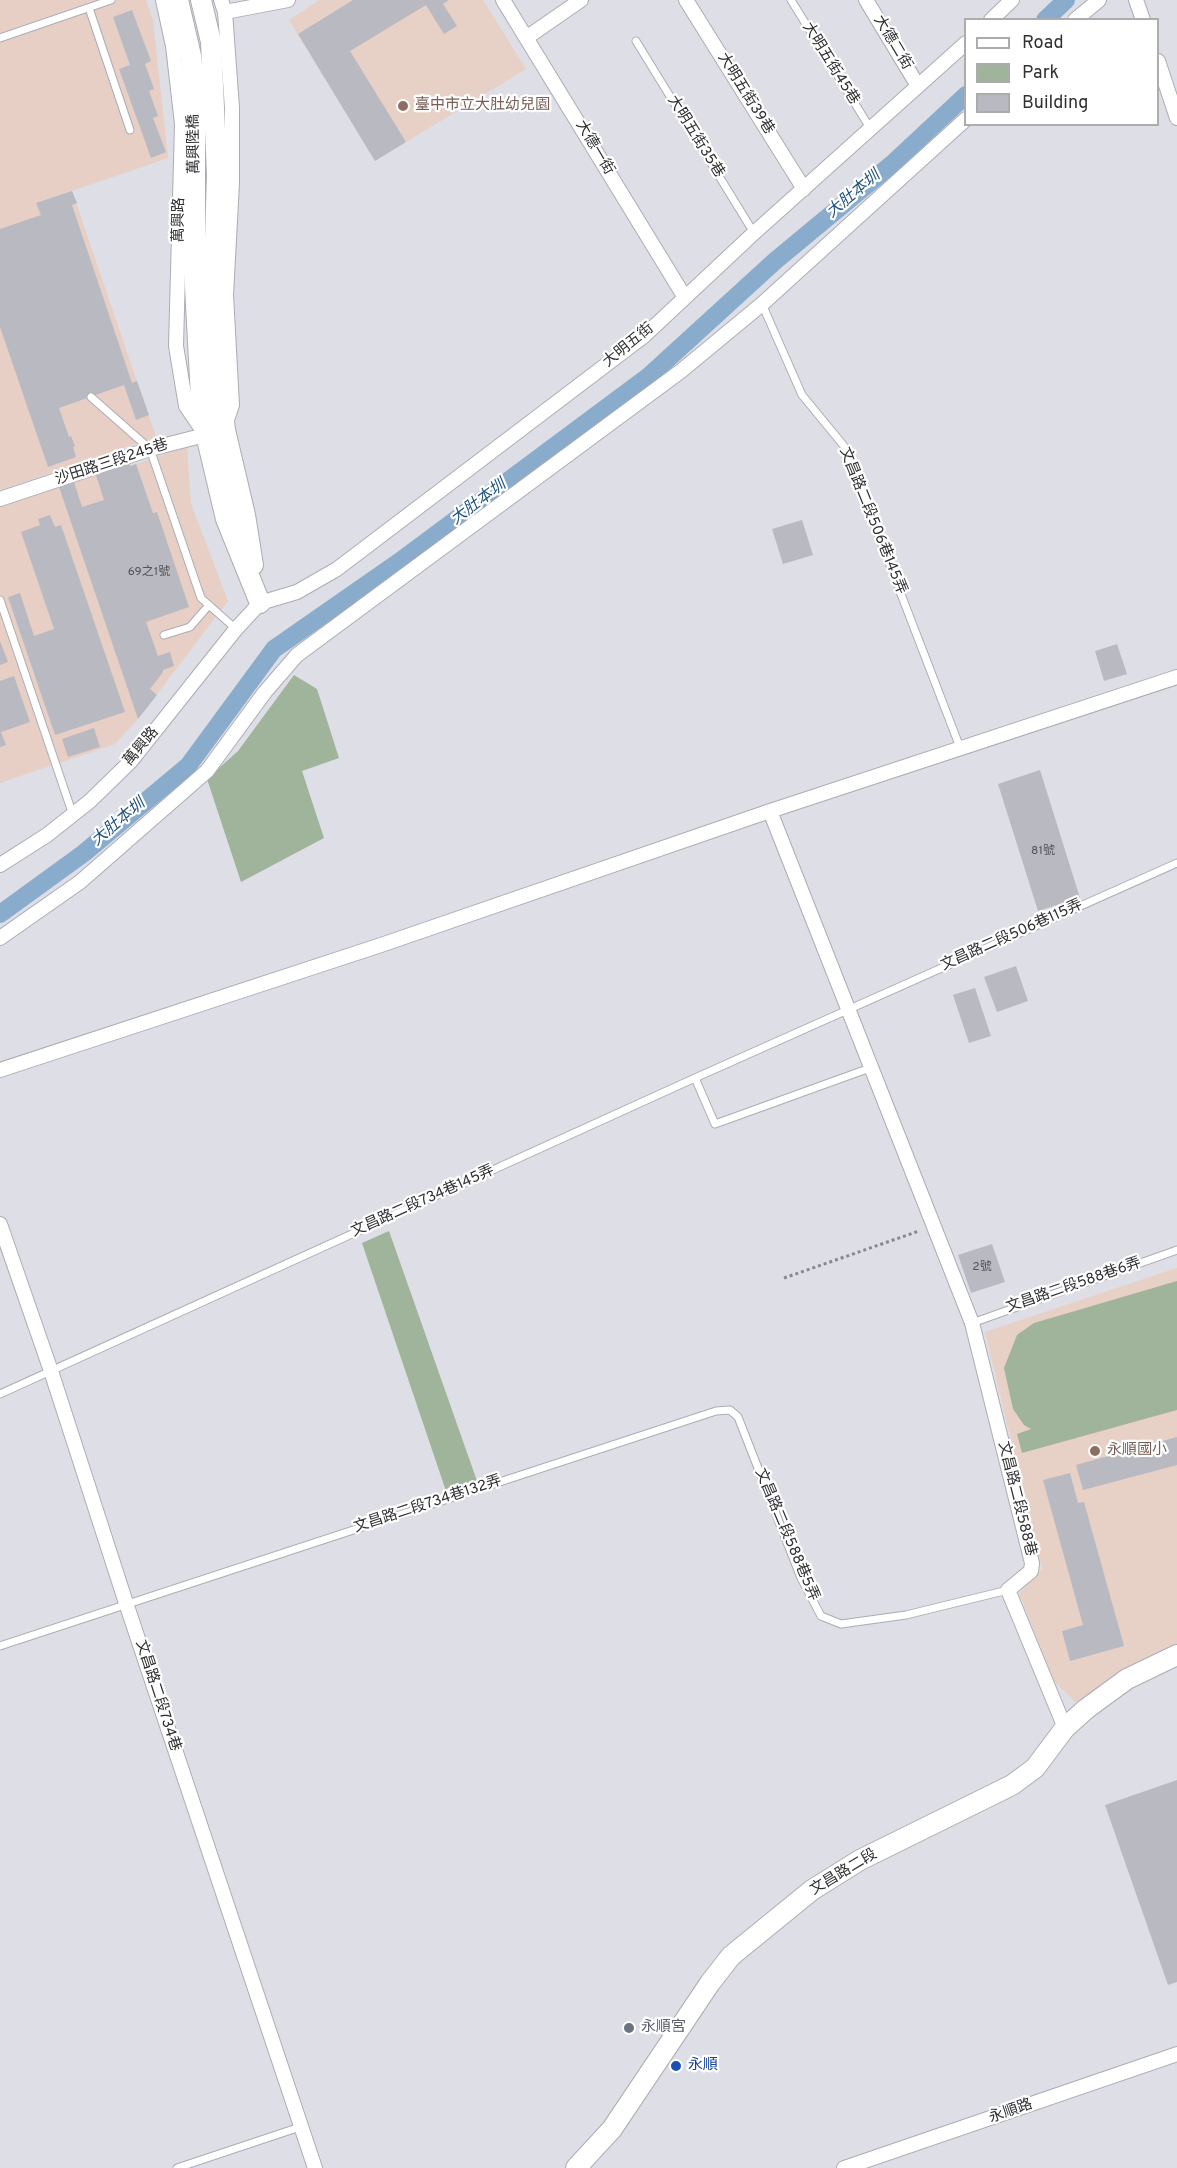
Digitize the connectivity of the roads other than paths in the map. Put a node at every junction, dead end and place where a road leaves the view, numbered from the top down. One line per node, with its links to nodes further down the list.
1 (111, 0): 15 (lane)
2 (163, 0): 37 (street, 萬興路)
3 (178, 0): 36 (street, 萬興陸橋)
4 (201, 0): 34 (street, 萬興陸橋)
5 (288, 0): 14 (street)
6 (503, 0): 20 (street, 大德一街)
7 (581, 0): 20 (street)
8 (686, 0): 30 (street, 大明五街39巷)
9 (791, 0): 28 (lane, 大明五街45巷)
10 (867, 0): 24 (street, 大德二街)
11 (1012, 0): 16 (street)
12 (1099, 0): 17 (street)
13 (1136, 0): 18 (street)
14 (223, 6): 37 (street, 萬興路)
15 (89, 8): 19 (lane); 29 (lane)
16 (993, 18)
17 (1077, 18)
18 (1142, 18)
19 (0, 38)
20 (526, 38): 32 (street, 大德一街)
21 (636, 41): 31 (lane, 大明五街35巷)
22 (964, 45): 24 (street, 大明五街)
23 (1159, 64): 25 (street)
24 (918, 86): 28 (street, 大明五街)
25 (1174, 101): 26 (street)
26 (1177, 117)
27 (964, 121): 33 (street)
28 (870, 128): 30 (street, 大明五街)
29 (130, 130)
30 (804, 189): 31 (street, 大明五街)
31 (754, 233): 32 (street, 大明五街)
32 (684, 296): 41 (street, 大明五街)
33 (762, 304): 46 (lane, 文昌路二段506巷145弄); 51 (street)
34 (221, 396): 37 (street, 萬興路)
35 (91, 397): 38 (lane)
36 (201, 397): 37 (street, 萬興路)
37 (215, 432): 38 (street, 沙田路三段245巷); 41 (street, 萬興路)
38 (150, 449): 39 (street, 沙田路三段245巷); 42 (lane)
39 (0, 499)
40 (0, 600): 48 (lane)
41 (260, 603): 43 (street, 萬興路)
42 (209, 605): 43 (lane); 44 (lane)
43 (236, 629): 48 (street, 萬興路)
44 (164, 635)
45 (1177, 677): 46 (street)
46 (961, 750): 47 (street)
47 (770, 811): 52 (street, 文昌路二段588巷); 54 (street)
48 (73, 815): 50 (street, 萬興路)
49 (1177, 863): 52 (lane, 文昌路二段506巷115弄)
50 (0, 865)
51 (0, 938)
52 (847, 1010): 53 (street, 文昌路二段588巷); 55 (lane, 文昌路二段734巷145弄)
53 (870, 1068): 55 (lane); 58 (street, 文昌路二段588巷)
54 (0, 1070)
55 (695, 1078): 59 (lane, 文昌路二段734巷145弄)
56 (0, 1224): 59 (street, 文昌路二段734巷)
57 (1177, 1250): 58 (lane, 文昌路二段588巷6弄)
58 (972, 1323): 62 (street, 文昌路二段588巷)
59 (51, 1371): 60 (lane, 文昌路二段734巷145弄); 63 (street, 文昌路二段734巷)
60 (0, 1394)
61 (730, 1410): 62 (lane, 文昌路二段588巷5弄); 63 (lane, 文昌路二段734巷132弄)
62 (1008, 1590): 66 (street)
63 (126, 1604): 64 (lane, 文昌路二段734巷132弄); 68 (street, 文昌路二段734巷)
64 (0, 1646)
65 (1177, 1655): 66 (street, 文昌路二段)
66 (1065, 1728): 71 (street, 文昌路二段)
67 (1177, 2054): 72 (street, 永順路)
68 (300, 2127): 69 (lane); 70 (street, 文昌路二段734巷)
69 (177, 2168)
70 (315, 2168)
71 (576, 2168)
72 (844, 2168)

